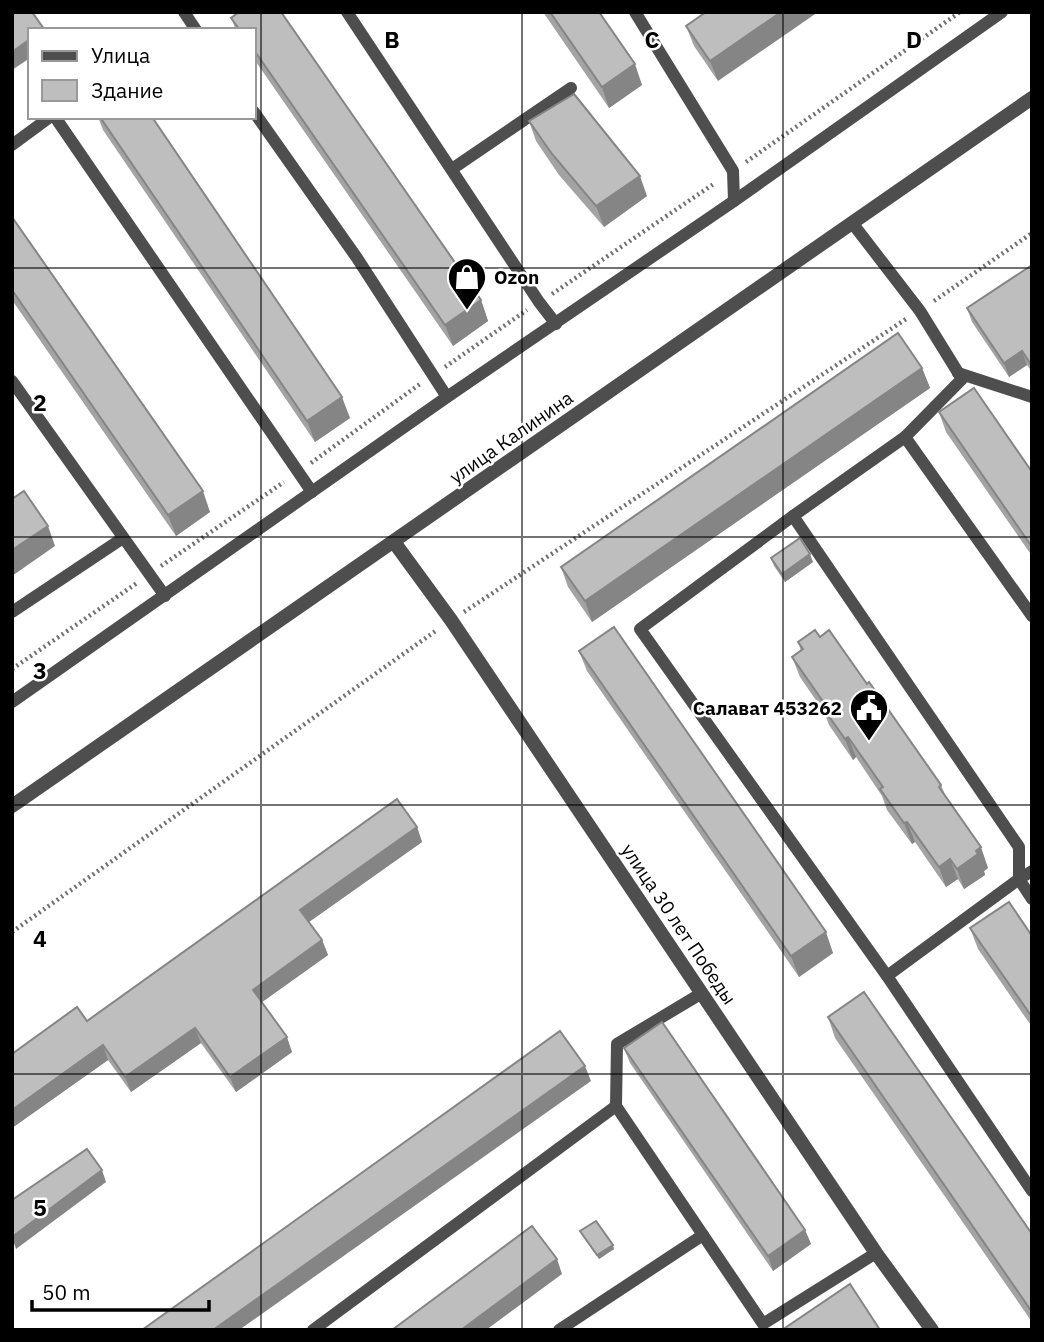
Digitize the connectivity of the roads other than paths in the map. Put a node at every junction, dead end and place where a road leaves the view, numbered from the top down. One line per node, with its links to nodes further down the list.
1 (184, 12): 5 (lane)
2 (347, 12): 12 (lane)
3 (635, 12): 13 (lane)
4 (1002, 12): 13 (lane)
5 (195, 28)
6 (571, 88): 12 (lane)
7 (1032, 98): 14 (street, улица Калинина)
8 (256, 115): 18 (lane)
9 (49, 119): 11 (lane)
10 (53, 119): 21 (lane)
11 (12, 145)
12 (452, 169): 15 (lane)
13 (734, 201): 15 (lane)
14 (853, 224): 16 (lane); 24 (street, улица Калинина)
15 (556, 324): 18 (lane)
16 (958, 373): 19 (lane); 20 (lane)
17 (12, 382): 23 (lane)
18 (447, 397): 21 (lane)
19 (1032, 397)
20 (905, 437): 22 (lane); 27 (lane)
21 (312, 492): 25 (lane)
22 (793, 516): 31 (lane); 33 (lane)
23 (123, 538): 25 (lane); 26 (lane)
24 (394, 541): 29 (street, улица Калинина); 34 (street, улица 30 лет Победы)
25 (165, 596): 28 (lane)
26 (12, 612)
27 (1032, 615)
28 (12, 702)
29 (12, 806)
30 (1032, 871): 31 (lane)
31 (1018, 879): 32 (lane); 33 (lane)
32 (1032, 899)
33 (887, 976): 36 (lane)
34 (702, 993): 35 (lane); 38 (street, улица 30 лет Победы)
35 (616, 1107): 37 (lane); 40 (lane)
36 (1032, 1191)
37 (704, 1235): 39 (lane); 41 (lane)
38 (876, 1253): 39 (lane); 42 (street, улица 30 лет Победы)
39 (762, 1327)
40 (313, 1330)
41 (559, 1330)
42 (932, 1330)

